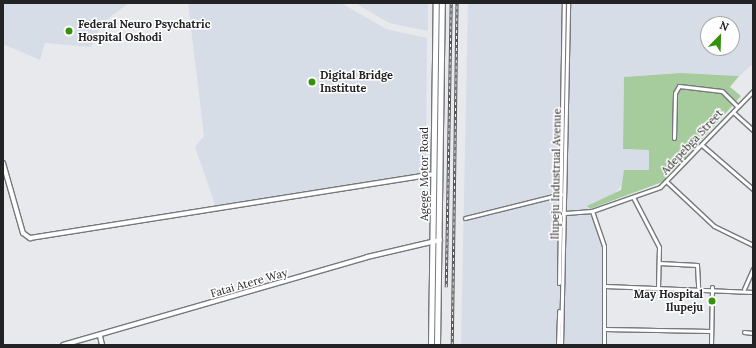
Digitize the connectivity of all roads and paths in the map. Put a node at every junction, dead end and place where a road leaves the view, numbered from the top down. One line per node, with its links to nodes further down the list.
1 (436, 3): 12 (highway, Agege Motor Road)
2 (442, 3): 21 (highway, Agege Motor Road)
3 (564, 3): 15 (street, Ilupeju Industrual Avenue)
4 (568, 3): 18 (street, Ilupeju Industrual Avenue)
5 (753, 91): 6 (street, Adepebga Street)
6 (738, 106): 7 (street, Adepebga Street); 9 (street)
7 (733, 112): 8 (street); 10 (street, Adepebga Street)
8 (753, 130)
9 (674, 138)
10 (703, 146): 13 (street, Adepebga Street); 14 (street)
11 (3, 163): 12 (street)
12 (433, 174): 20 (highway, Agege Motor Road)
13 (667, 182): 16 (street, Adepebga Street); 22 (street)
14 (753, 188)
15 (561, 194): 19 (street); 40 (street, Ilupeju Industrual Avenue)
16 (633, 197): 17 (street, Adepebga Street); 23 (street)
17 (592, 211): 18 (street, Adepebga Street); 25 (street)
18 (565, 213): 40 (street, Ilupeju Industrual Avenue)
19 (465, 218)
20 (432, 240): 21 (street, Fatai Atere Way); 35 (street, Fatai Atere Way); 38 (highway, Agege Motor Road)
21 (440, 240): 39 (highway, Agege Motor Road)
22 (753, 246)
23 (660, 263): 26 (street); 27 (street)
24 (753, 269): 29 (street)
25 (605, 286): 26 (street); 31 (street)
26 (658, 287): 27 (street)
27 (698, 287): 28 (street)
28 (712, 287): 29 (street); 32 (street)
29 (744, 289): 30 (street)
30 (753, 292)
31 (604, 329): 32 (street); 41 (street)
32 (711, 331): 42 (street)
33 (744, 332): 34 (street)
34 (753, 332)
35 (100, 336): 36 (street, Fatai Atere Way); 37 (street)
36 (63, 345)
37 (102, 345)
38 (431, 345)
39 (437, 345)
40 (559, 345)
41 (604, 345)
42 (711, 345)

